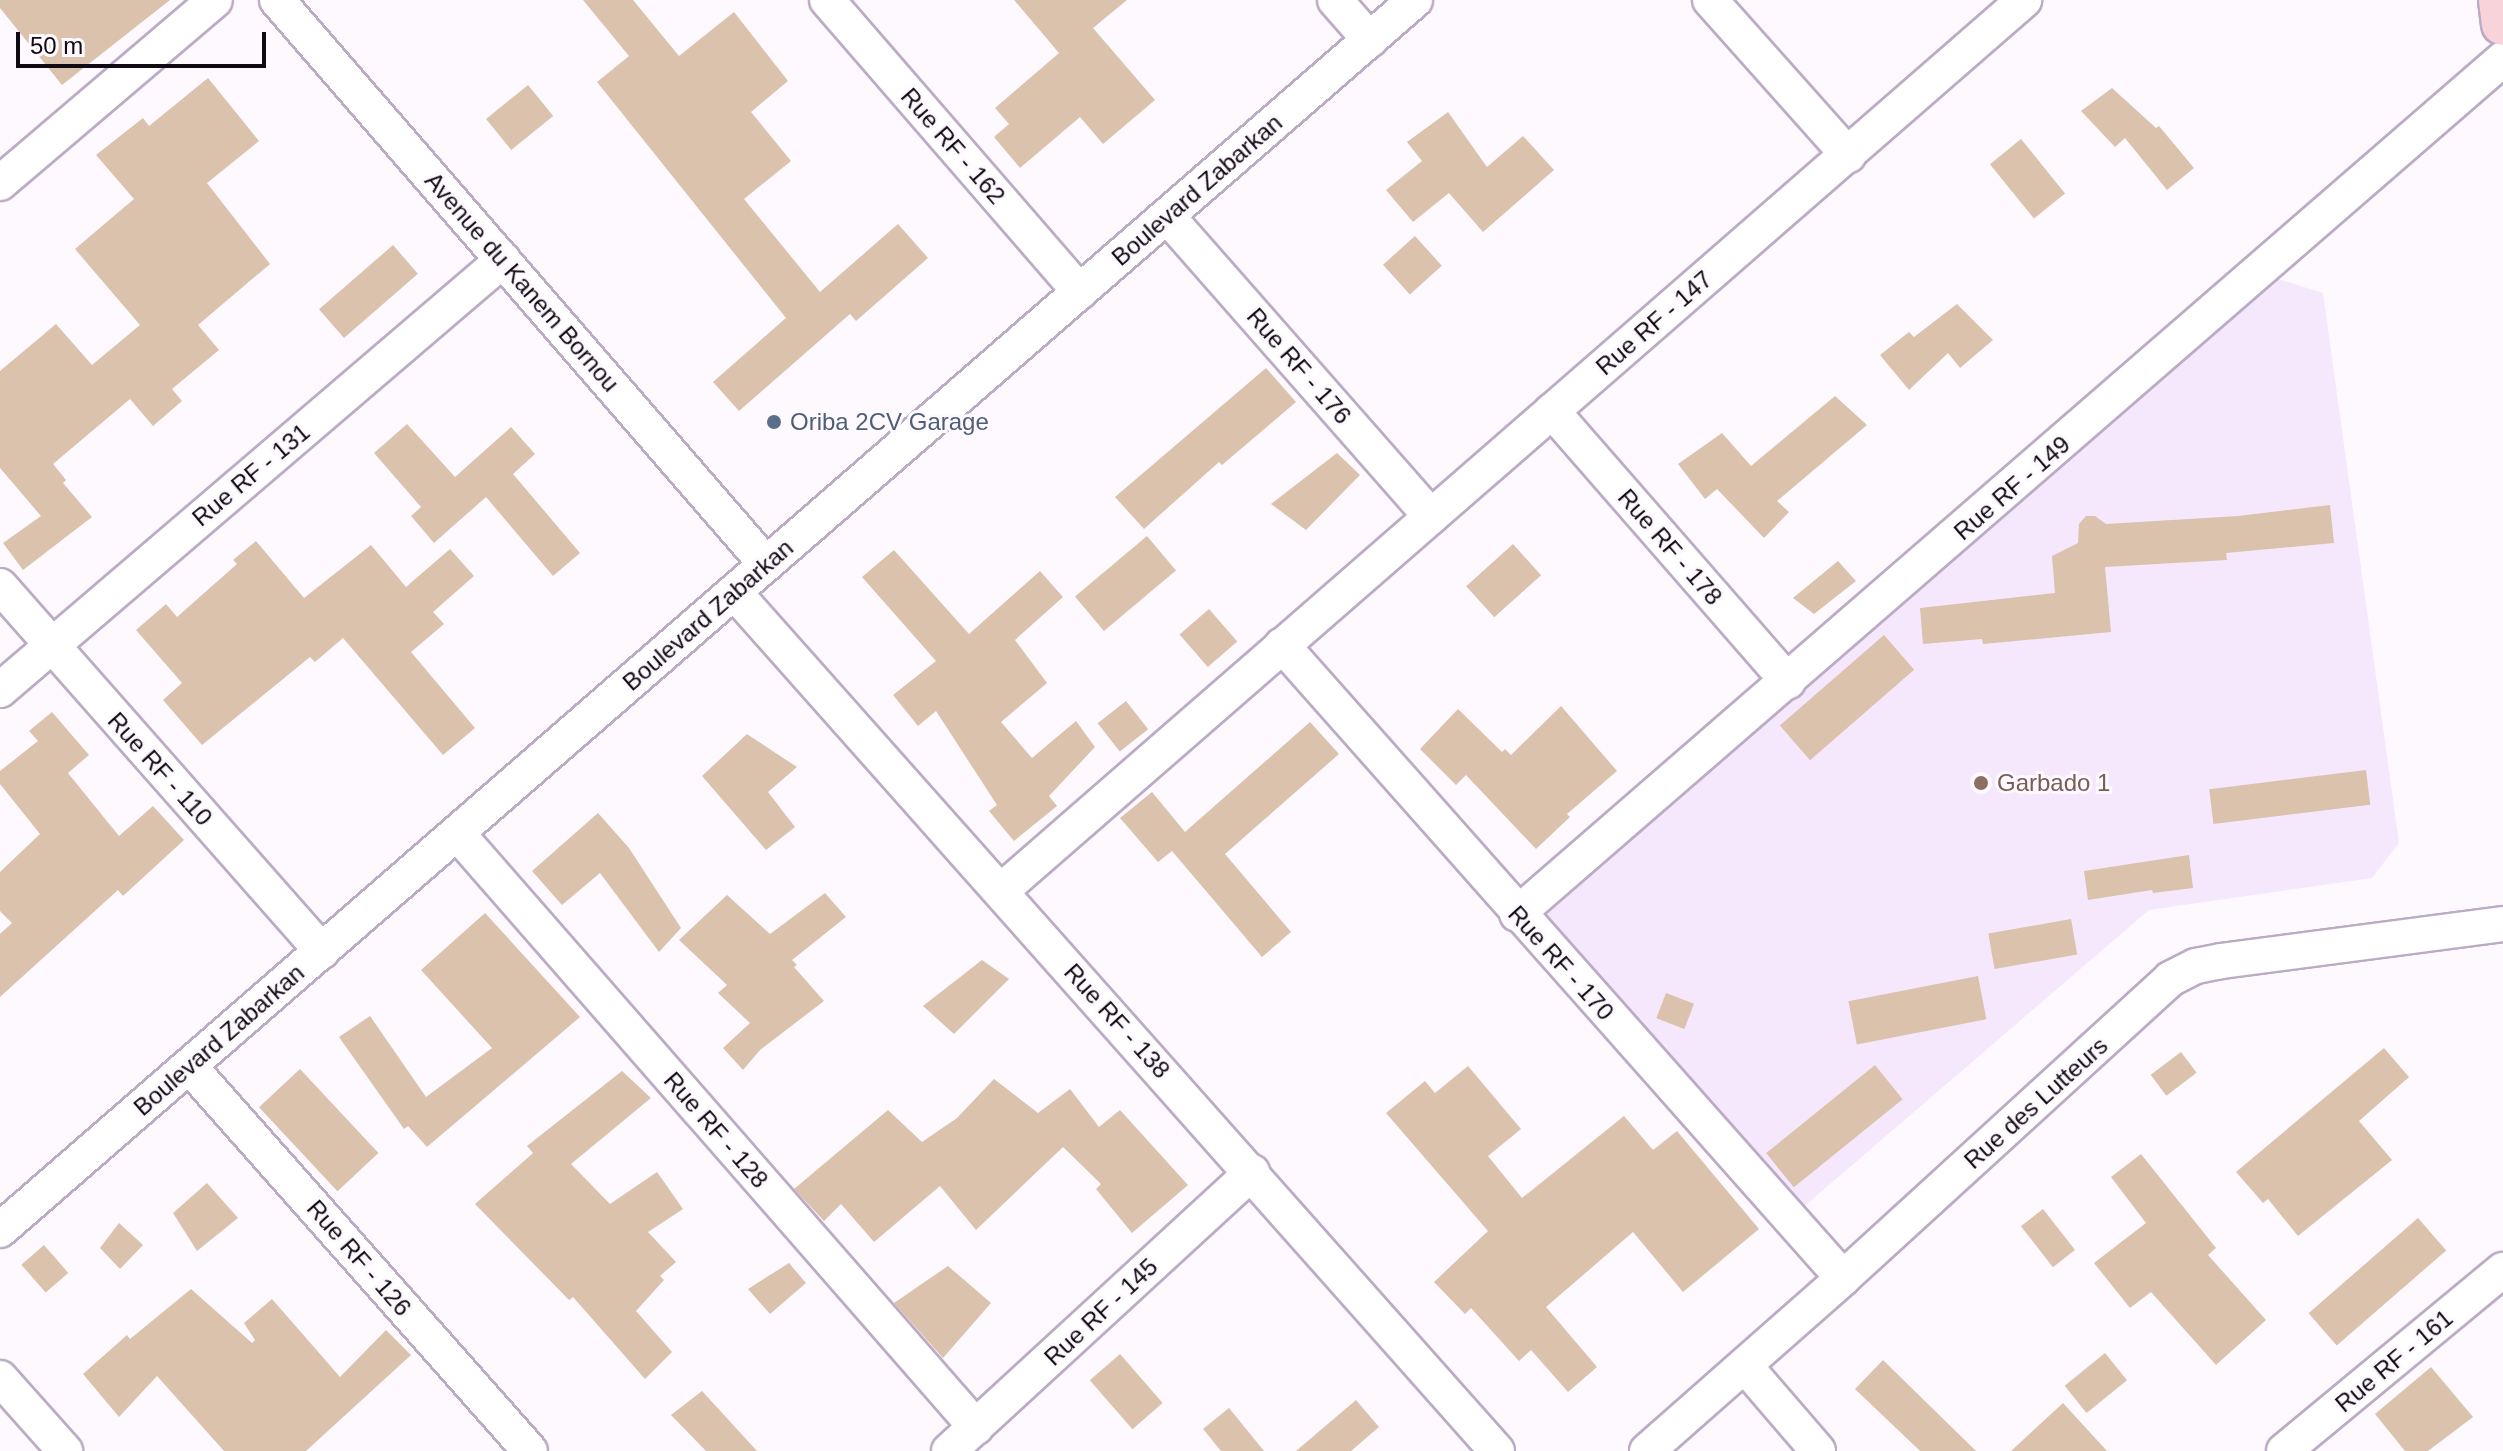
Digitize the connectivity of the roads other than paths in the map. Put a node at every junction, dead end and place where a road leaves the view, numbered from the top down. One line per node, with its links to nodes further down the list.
1 (215, 0): 13 (street)
2 (277, 0): 15 (street, Avenue du Kanem Bornou)
3 (827, 0): 16 (street, Rue RF - 162)
4 (1335, 0): 10 (street)
5 (1415, 0): 10 (street, Boulevard Zabarkan)
6 (1710, 0): 12 (street)
7 (2024, 0): 12 (street, Rue RF - 147)
8 (2500, 0): 9 (main road)
9 (2503, 24)
10 (1370, 40): 14 (street, Boulevard Zabarkan)
11 (2503, 59): 24 (street, Rue RF - 149)
12 (1848, 155): 17 (street, Rue RF - 147)
13 (0, 183)
14 (1167, 216): 16 (street, Boulevard Zabarkan); 18 (street, Rue RF - 176)
15 (503, 260): 19 (street, Avenue du Kanem Bornou); 23 (street, Rue RF - 131)
16 (1080, 292): 19 (street, Boulevard Zabarkan)
17 (1552, 411): 18 (street, Rue RF - 147); 24 (street, Rue RF - 178)
18 (1431, 516): 22 (street, Rue RF - 147)
19 (766, 564): 21 (street, Boulevard Zabarkan)
20 (0, 586): 23 (street, Rue RF - 110)
21 (734, 592): 26 (street, Boulevard Zabarkan); 27 (street, Rue RF - 138)
22 (1282, 645): 27 (street, Rue RF - 147); 28 (street, Rue RF - 170)
23 (51, 646): 25 (street, Rue RF - 131); 30 (street, Rue RF - 110)
24 (1788, 682): 28 (street, Rue RF - 149)
25 (0, 690)
26 (457, 833): 30 (street, Boulevard Zabarkan); 38 (street, Rue RF - 128)
27 (1001, 891): 32 (street, Rue RF - 138)
28 (1517, 914): 35 (street, Rue RF - 170)
29 (2503, 924): 35 (street, Rue des Lutteurs)
30 (322, 951): 31 (street, Boulevard Zabarkan)
31 (189, 1066): 33 (street, Boulevard Zabarkan); 40 (street, Rue RF - 126)
32 (1252, 1172): 38 (street, Rue RF - 145); 42 (street, Rue RF - 138)
33 (0, 1230)
34 (2503, 1270): 45 (street, Rue RF - 161)
35 (1843, 1278): 36 (street, Rue des Lutteurs)
36 (1745, 1366): 43 (street, Rue des Lutteurs); 44 (street)
37 (0, 1378): 39 (street)
38 (976, 1427): 41 (street, Rue RF - 145)
39 (65, 1451)
40 (530, 1451)
41 (949, 1451)
42 (1497, 1451)
43 (1647, 1451)
44 (1818, 1451)
45 (2284, 1451)

